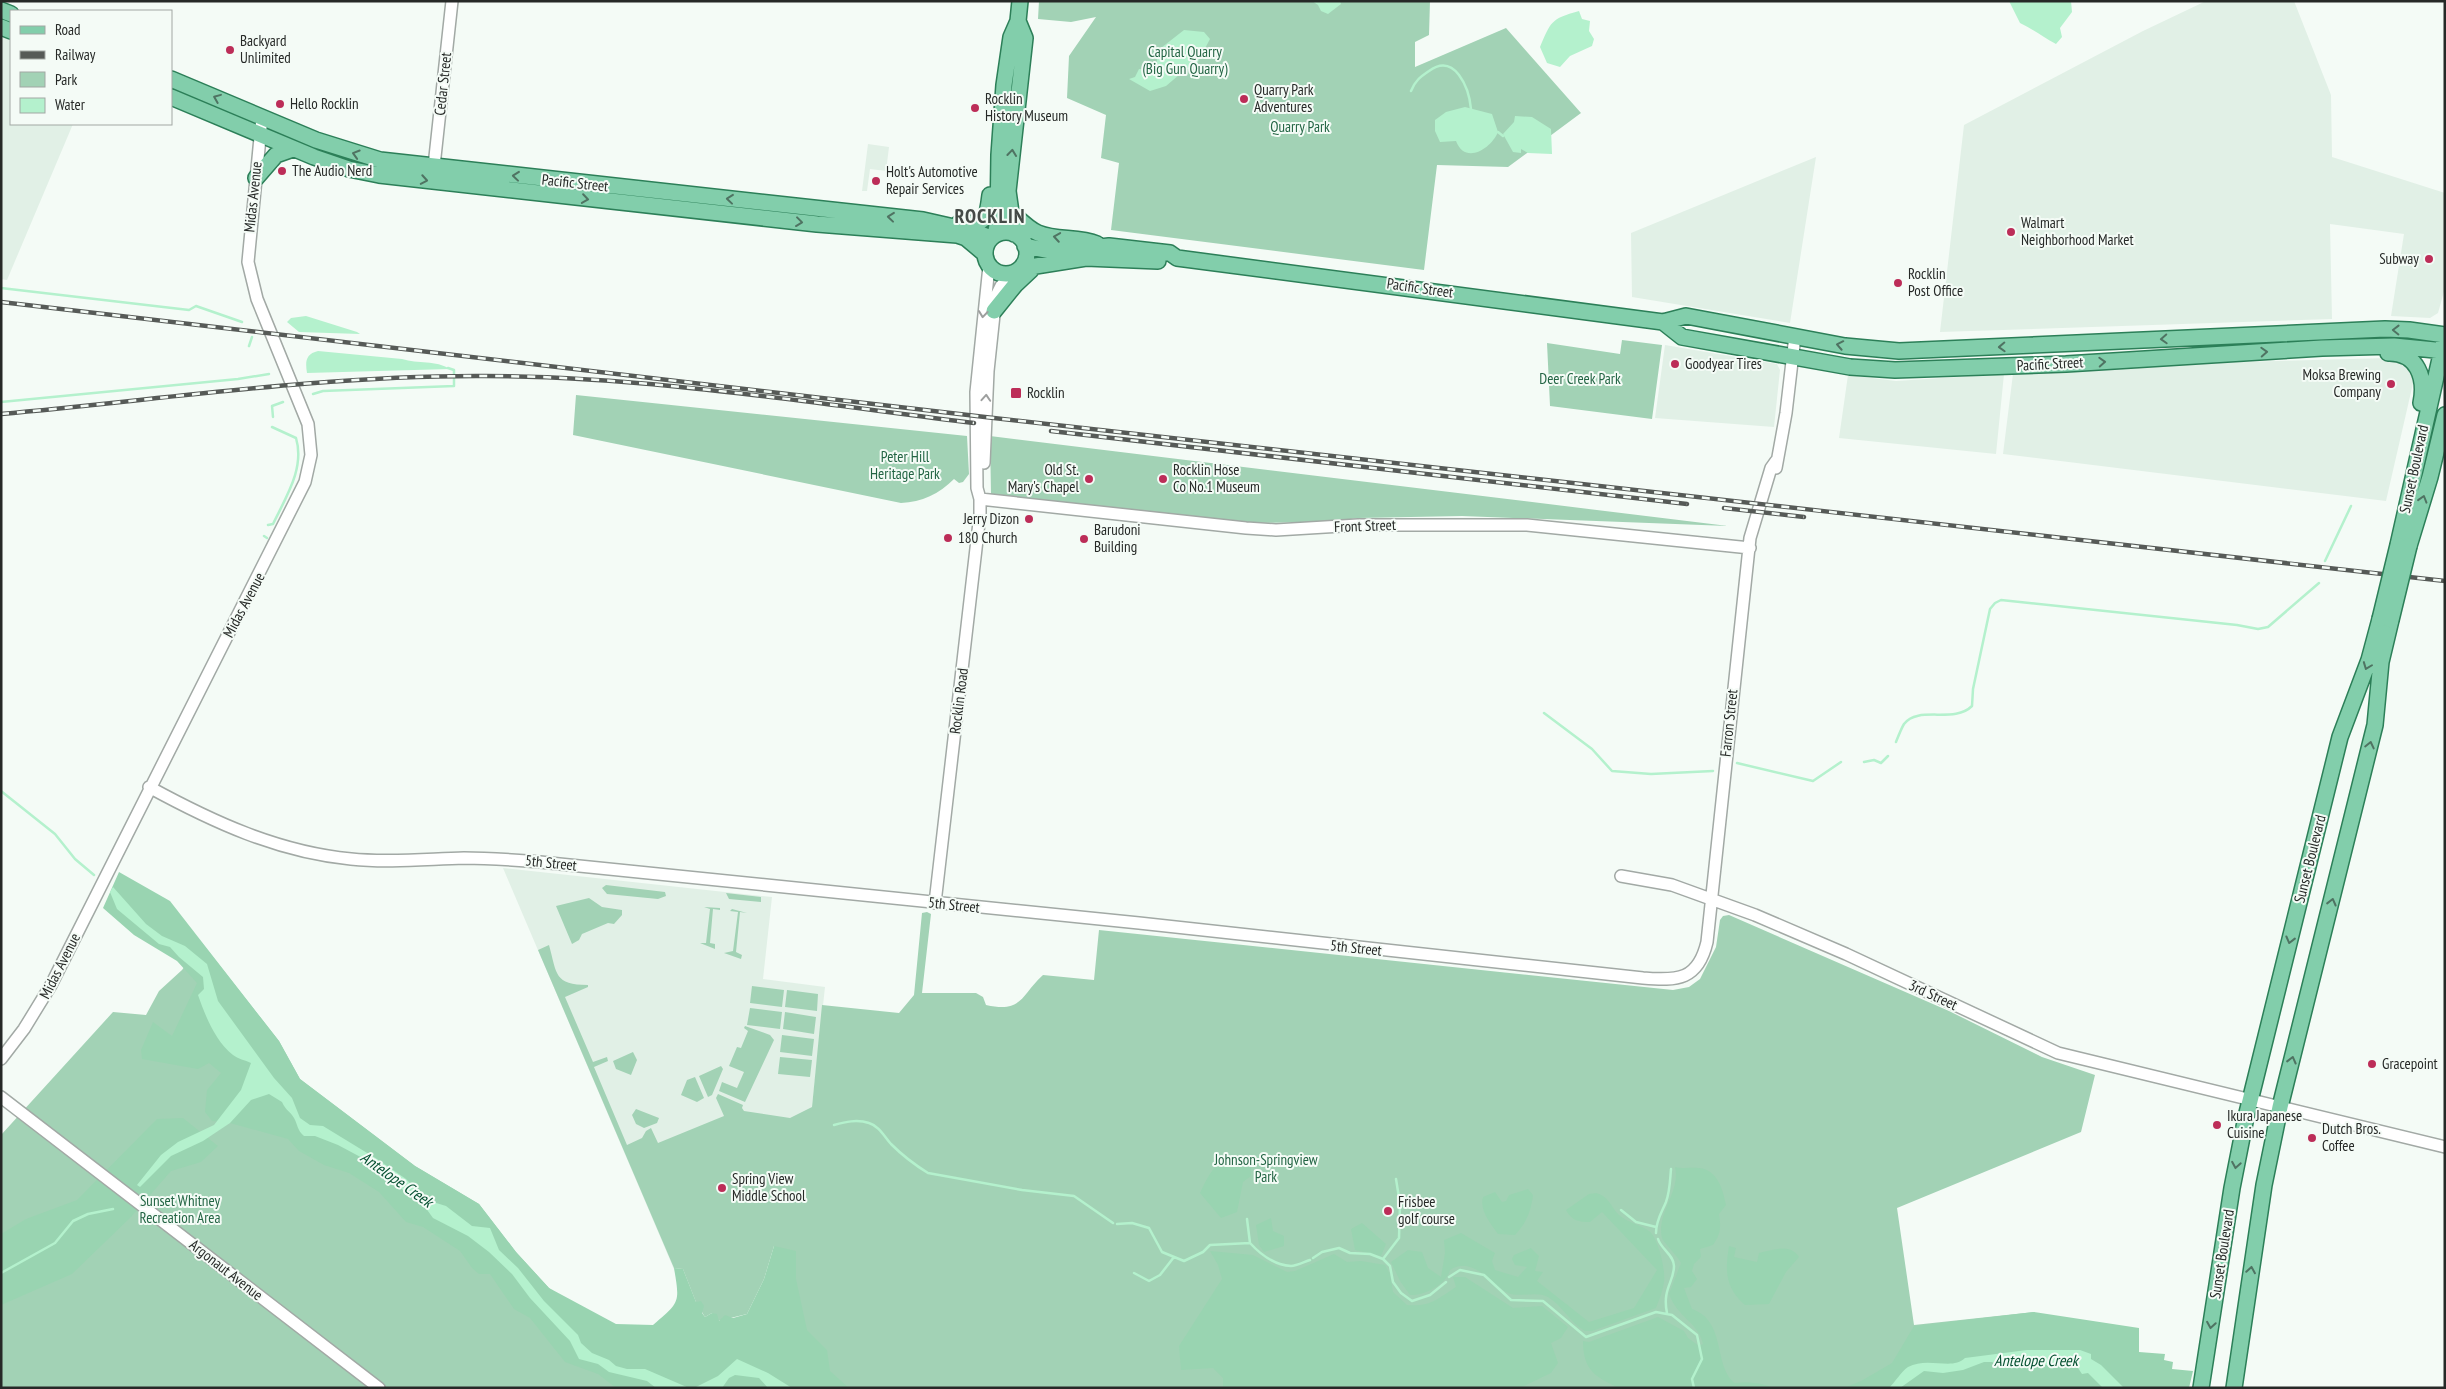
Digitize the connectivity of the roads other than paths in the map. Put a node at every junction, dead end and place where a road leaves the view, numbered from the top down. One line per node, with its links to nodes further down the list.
1 (452, 1): 12 (street, Cedar Street)
2 (1020, 1): 3 (main road)
3 (1018, 21): 5 (main road); 8 (main road)
4 (172, 79): 7 (main road, Pacific Street, one-way to 4)
5 (1004, 85): 8 (main road); 11 (main road)
6 (172, 98): 9 (main road, Pacific Street)
7 (262, 117): 9 (street, Midas Avenue); 12 (main road, Pacific Street, one-way to 7)
8 (1014, 130): 14 (main road, one-way to 8)
9 (260, 134): 10 (main road, Pacific Street); 13 (street, Midas Avenue)
10 (293, 149): 13 (main road); 21 (main road, Pacific Street, one-way to 21)
11 (999, 155): 15 (main road); 17 (main road)
12 (434, 166): 15 (main road, Pacific Street, one-way to 12)
13 (256, 178): 38 (street, Midas Avenue)
14 (1010, 211): 16 (main road); 19 (main road, one-way to 14)
15 (923, 220): 17 (main road, Pacific Street)
16 (1014, 234): 17 (main road); 18 (main road)
17 (992, 236): 21 (main road)
18 (1025, 246): 19 (main road, Pacific Street); 22 (main road)
19 (1104, 247): 20 (main road, Pacific Street)
20 (1177, 258): 22 (main road, Pacific Street); 24 (main road, Pacific Street)
21 (987, 260): 22 (main road); 34 (street, Rocklin Road, one-way to 34)
22 (1024, 269): 23 (main road); 23 (street, Rocklin Road)
23 (994, 312): 34 (street, Rocklin Road, one-way to 23)
24 (1663, 322): 25 (main road, Pacific Street); 30 (main road, Pacific Street)
25 (1795, 336): 26 (main road, Pacific Street, one-way to 25); 30 (street, Farron Street)
26 (2235, 336): 27 (main road, Pacific Street, one-way to 26); 29 (main road)
27 (2444, 344): 28 (main road, Pacific Street); 32 (main road, Sunset Boulevard)
28 (2338, 348): 29 (main road, Pacific Street, one-way to 28); 32 (main road)
29 (2172, 356): 30 (main road, Pacific Street, one-way to 29)
30 (1793, 357): 36 (street, Farron Street)
31 (2445, 415): 33 (main road, Sunset Boulevard)
32 (2422, 432): 35 (main road, Sunset Boulevard)
33 (2442, 434): 35 (main road, Sunset Boulevard, one-way to 33)
34 (980, 499): 36 (street, Front Street); 41 (street, Rocklin Road)
35 (2404, 545): 37 (main road, Sunset Boulevard, bridge)
36 (1750, 548): 40 (street, Farron Street)
37 (2385, 620): 44 (main road, Sunset Boulevard, one-way to 44); 45 (main road, Sunset Boulevard, one-way to 37)
38 (150, 786): 41 (street, 5th Street); 42 (street, Midas Avenue)
39 (1621, 876): 40 (street, 3rd Street)
40 (1712, 899): 41 (street, 5th Street); 44 (street, 3rd Street)
41 (935, 903)
42 (1, 1059)
43 (1, 1097): 47 (street, Argonaut Avenue)
44 (2250, 1100): 45 (street, 3rd Street); 48 (main road, Sunset Boulevard, one-way to 48)
45 (2280, 1107): 46 (street, 3rd Street); 49 (main road, Sunset Boulevard, one-way to 45)
46 (2445, 1147)
47 (379, 1388)
48 (2201, 1388)
49 (2234, 1388)

